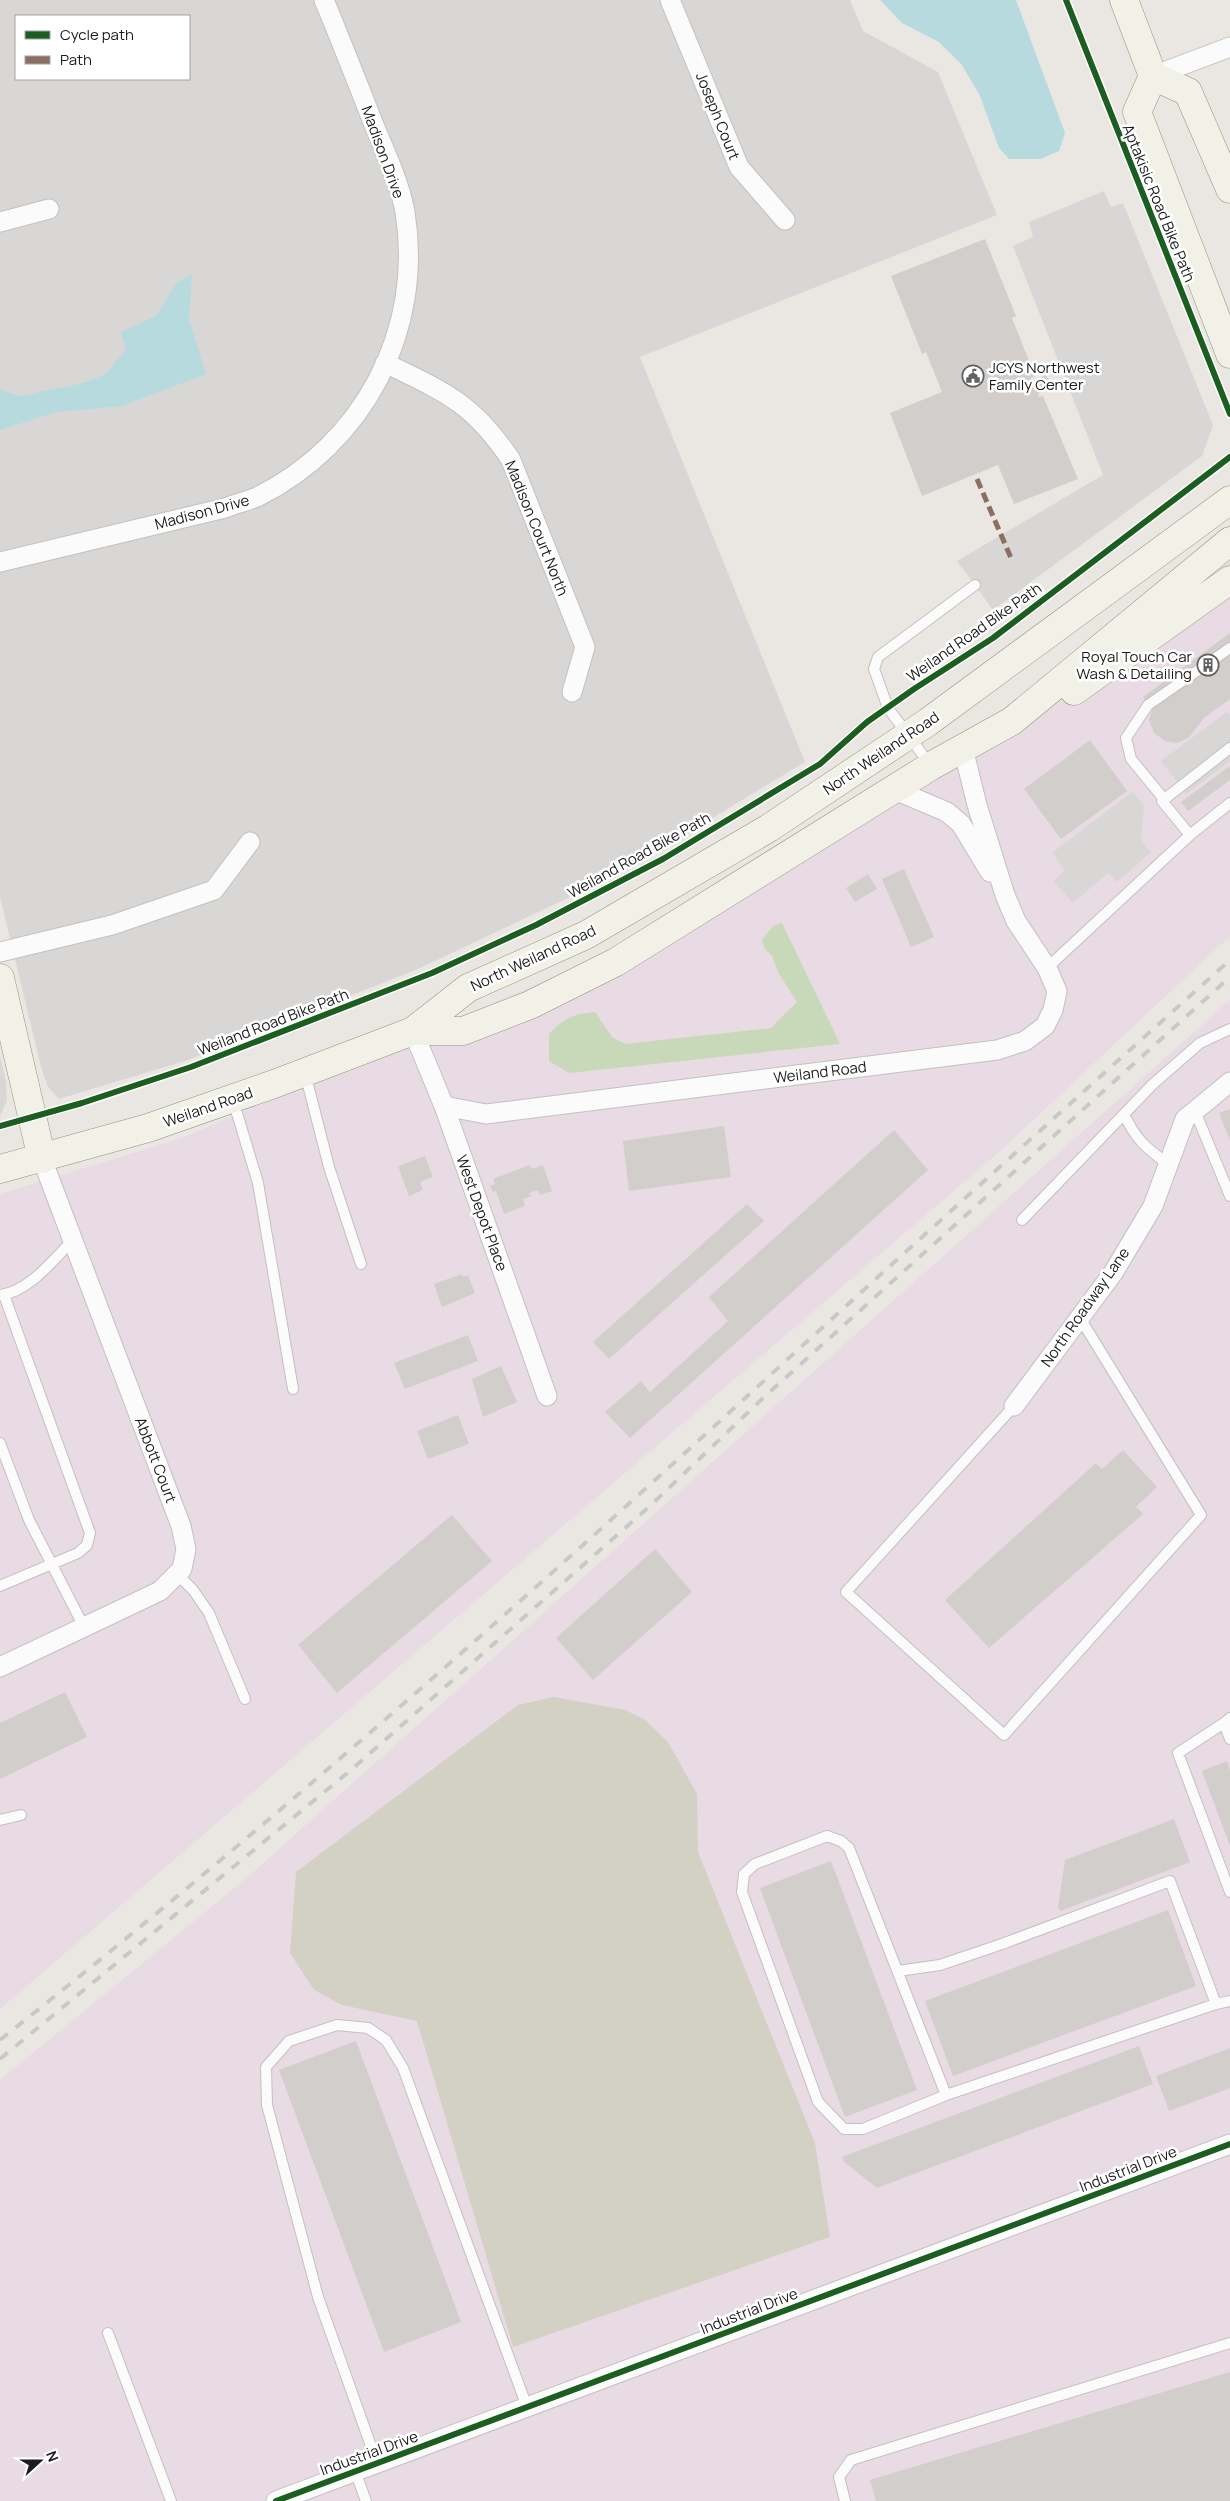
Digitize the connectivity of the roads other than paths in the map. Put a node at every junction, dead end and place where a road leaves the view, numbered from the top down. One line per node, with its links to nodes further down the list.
1 (324, 0): 11 (street, Madison Drive)
2 (670, 0): 8 (street, Joseph Court)
3 (1124, 0): 5 (main road)
4 (1230, 47): 5 (street)
5 (1153, 76): 6 (main road); 10 (main road)
6 (1230, 189)
7 (49, 209): 9 (street)
8 (785, 220)
9 (0, 222)
10 (1230, 354)
11 (385, 363): 14 (street, Madison Drive); 18 (street, Madison Court North)
12 (1230, 500): 19 (main road, North Weiland Road)
13 (1230, 541): 20 (main road)
14 (0, 562)
15 (1230, 580): 20 (main road)
16 (975, 585): 19 (lane)
17 (1230, 648): 24 (lane)
18 (572, 692)
19 (910, 735): 22 (lane); 33 (main road, North Weiland Road)
20 (963, 748): 22 (main road); 28 (street, Weiland Road)
21 (1230, 748): 24 (lane)
22 (931, 766): 23 (main road)
23 (895, 790): 28 (street, Weiland Road); 33 (main road)
24 (1164, 799): 26 (lane)
25 (1230, 803): 26 (lane)
26 (1190, 835): 30 (lane)
27 (250, 842): 29 (street)
28 (1005, 895): 30 (street, Weiland Road)
29 (0, 952)
30 (1047, 968): 37 (street, Weiland Road)
31 (0, 978): 40 (main road)
32 (1230, 1029): 39 (lane)
33 (413, 1031): 34 (main road, Weiland Road); 37 (street, West Depot Place)
34 (305, 1072): 36 (main road, Weiland Road); 46 (lane)
35 (1230, 1082): 38 (street, North Roadway Lane)
36 (232, 1099): 40 (main road, Weiland Road); 49 (lane)
37 (444, 1106): 50 (street, West Depot Place)
38 (1195, 1111): 41 (street, North Roadway Lane); 43 (lane)
39 (1124, 1114): 41 (lane); 44 (lane)
40 (42, 1159): 42 (main road, Weiland Road); 45 (street, Abbott Court)
41 (1168, 1164): 48 (street, North Roadway Lane)
42 (0, 1170)
43 (1230, 1196)
44 (1022, 1220)
45 (73, 1240): 47 (lane); 54 (street, Abbott Court)
46 (361, 1264)
47 (2, 1295): 53 (lane)
48 (1080, 1318): 51 (street, North Roadway Lane); 51 (lane)
49 (293, 1389)
50 (547, 1396)
51 (1014, 1406)
52 (0, 1443): 53 (lane)
53 (52, 1566): 55 (lane); 56 (lane)
54 (177, 1574): 56 (street, Abbott Court); 58 (lane)
55 (0, 1586)
56 (84, 1627): 57 (street, Abbott Court)
57 (0, 1667)
58 (245, 1699)
59 (1227, 1721): 60 (lane); 63 (lane)
60 (1230, 1739)
61 (21, 1815): 62 (lane)
62 (0, 1820)
63 (1230, 1892)
64 (898, 1970): 66 (lane); 67 (lane); 67 (lane)
65 (1230, 2001): 66 (lane)
66 (1216, 2004): 67 (lane)
67 (946, 2095)
68 (1230, 2144): 71 (street, Industrial Drive)
69 (108, 2333): 74 (lane)
70 (1230, 2343): 77 (lane)
71 (527, 2407): 72 (street, Industrial Drive); 72 (lane)
72 (377, 2463): 73 (street, Industrial Drive)
73 (355, 2471): 75 (street, Industrial Drive); 76 (lane)
74 (171, 2501)
75 (276, 2501)
76 (366, 2501)
77 (845, 2501)

